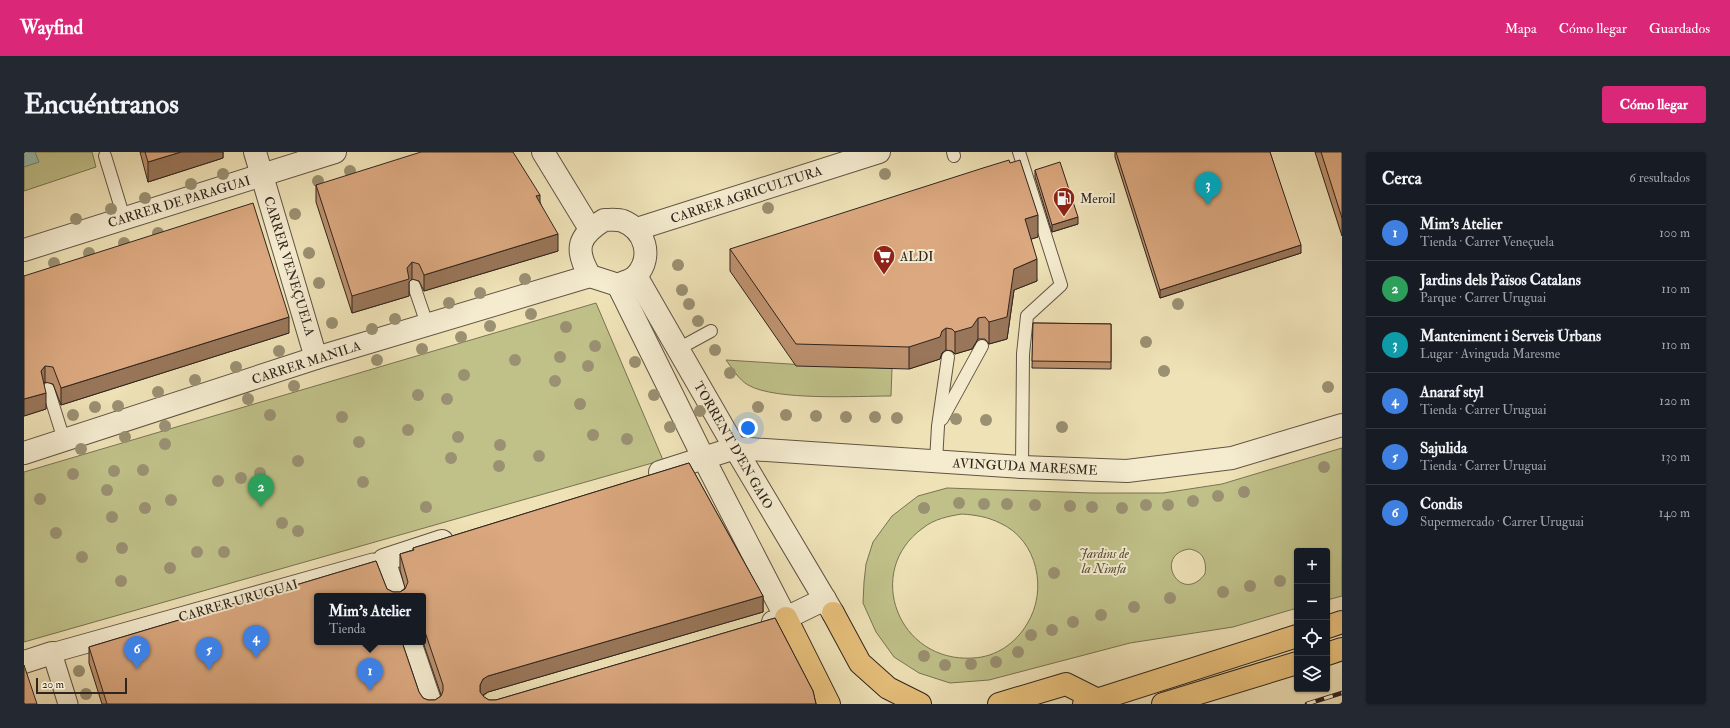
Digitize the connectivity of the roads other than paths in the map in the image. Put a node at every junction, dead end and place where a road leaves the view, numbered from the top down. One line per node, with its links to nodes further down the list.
1 (255, 152): 7 (street, CARRER VENEÇUELA)
2 (335, 152): 7 (street, CARRER DE PARAGUAI)
3 (543, 152): 9 (street)
4 (879, 152): 10 (street, CARRER AGRICULTURA)
5 (1018, 152): 29 (lane)
6 (105, 156): 8 (lane)
7 (262, 175): 8 (street, CARRER DE PARAGUAI); 20 (street, CARRER VENEÇUELA)
8 (124, 218): 11 (street, CARRER DE PARAGUAI)
9 (590, 229): 10 (street); 12 (street)
10 (637, 229): 13 (street)
11 (24, 250)
12 (590, 276): 13 (street); 15 (street, CARRER MANILA)
13 (627, 281): 18 (street, TORRENT D'EN GAIO); 27 (street)
14 (414, 286): 15 (lane)
15 (427, 324): 20 (street, CARRER MANILA)
16 (711, 331): 18 (lane)
17 (982, 346): 23 (lane)
18 (678, 349): 25 (street, TORRENT D'EN GAIO)
19 (948, 357): 23 (lane)
20 (316, 358): 24 (street, CARRER MANILA)
21 (48, 389): 24 (lane)
22 (1342, 425): 29 (street, AVINGUDA MARESME)
23 (938, 426): 28 (lane)
24 (64, 440): 26 (street, CARRER MANILA)
25 (735, 448): 27 (street, AVINGUDA MARESME); 28 (street, AVINGUDA MARESME); 34 (street, TORRENT D'EN GAIO)
26 (24, 453)
27 (704, 459): 30 (street); 35 (street)
28 (936, 461): 29 (street, AVINGUDA MARESME)
29 (1022, 467)
30 (641, 478)
31 (460, 535): 32 (street, CARRER URUGUAI)
32 (384, 560): 33 (street); 42 (street, CARRER URUGUAI)
33 (395, 593)
34 (829, 606): 35 (street); 50 (main road)
35 (786, 618): 38 (street); 49 (main road)
36 (1342, 622): 37 (main road)
37 (1330, 625)
38 (756, 627)
39 (1294, 637): 46 (main road)
40 (411, 645): 48 (street)
41 (1342, 649): 43 (main road)
42 (52, 653): 44 (street, CARRER URUGUAI); 47 (street)
43 (1330, 653)
44 (24, 662)
45 (1294, 664): 52 (main road)
46 (1091, 702): 51 (main road)
47 (68, 704)
48 (431, 704)
49 (829, 704)
50 (920, 704)
51 (1000, 704)
52 (1163, 704)

